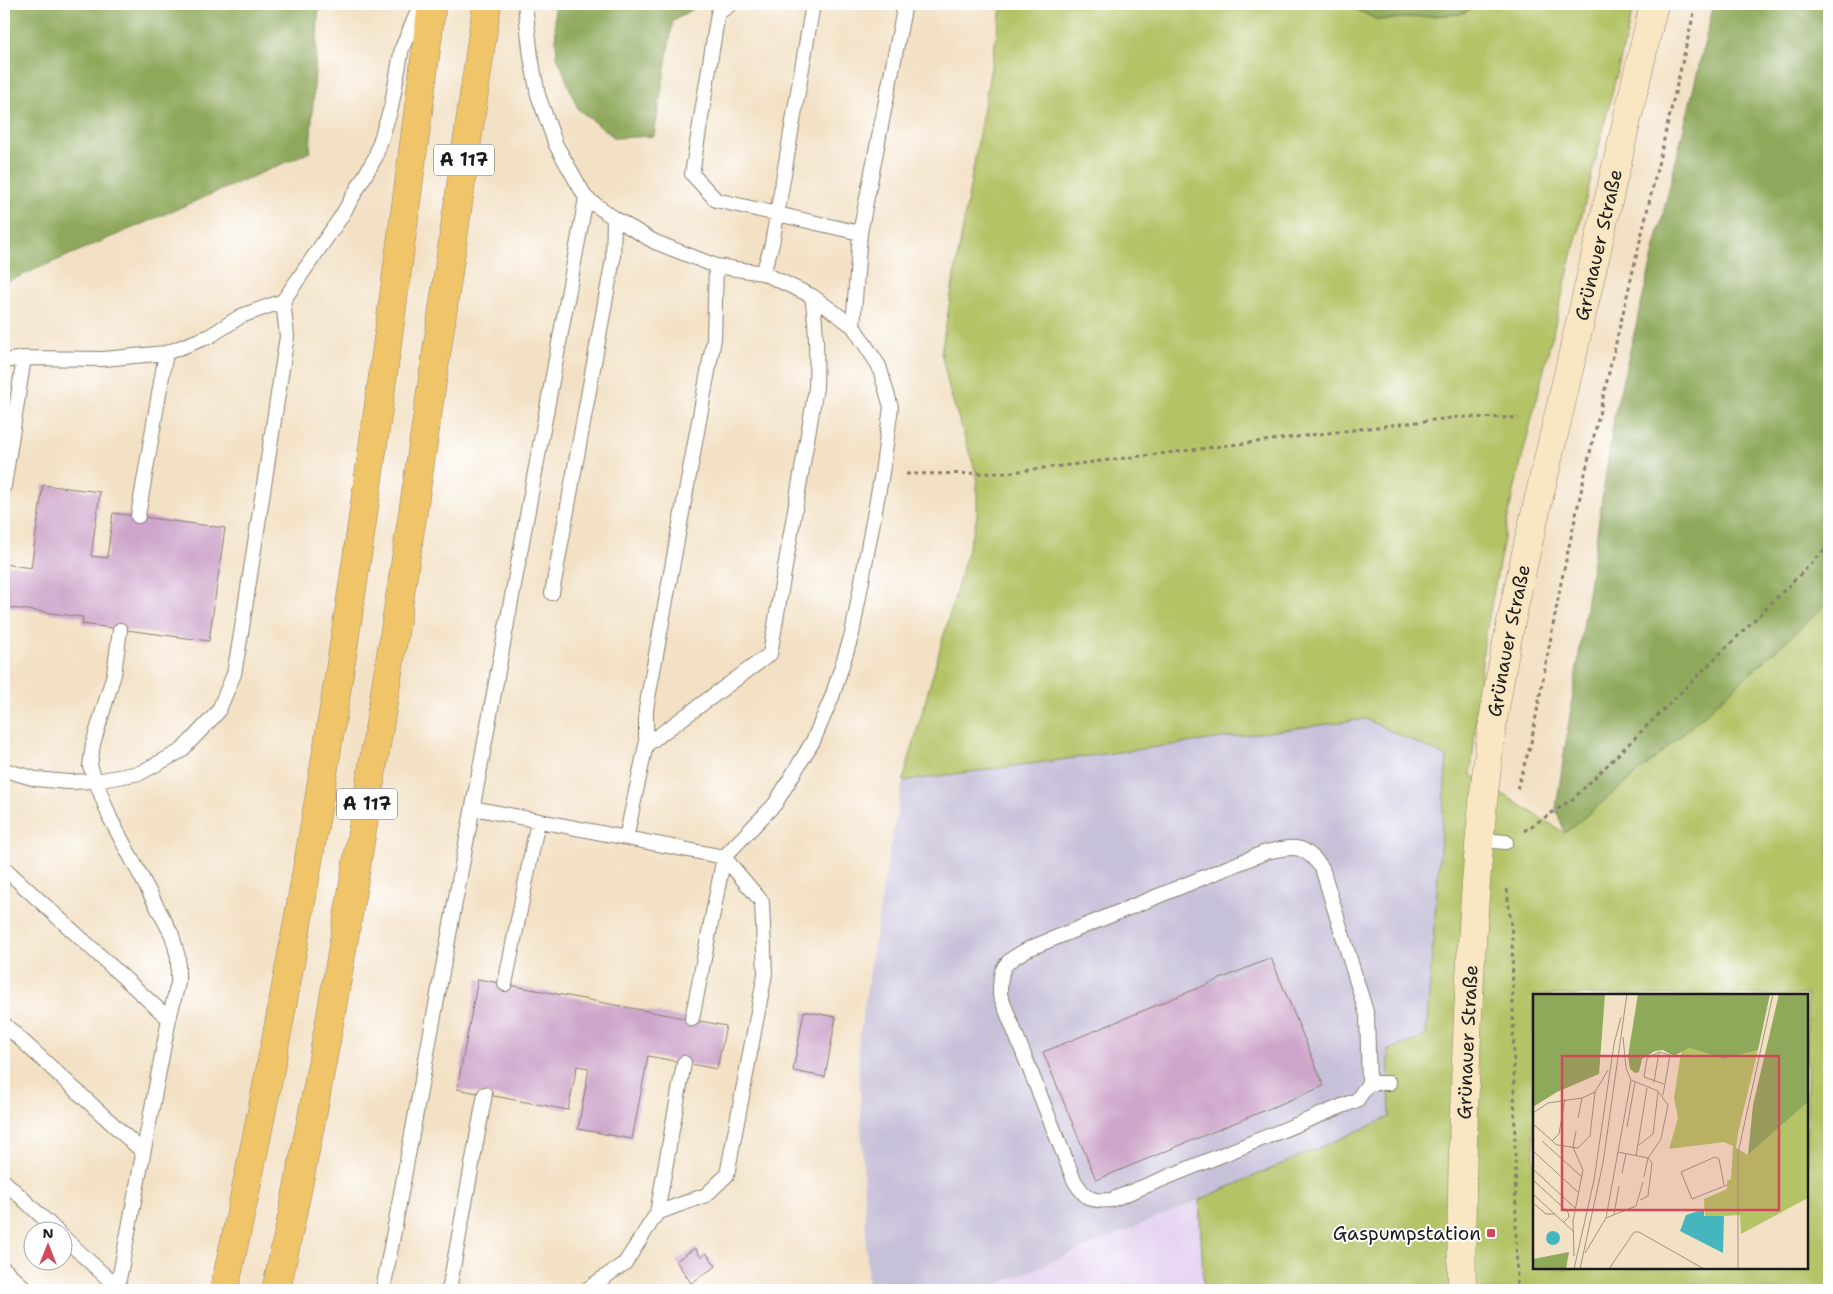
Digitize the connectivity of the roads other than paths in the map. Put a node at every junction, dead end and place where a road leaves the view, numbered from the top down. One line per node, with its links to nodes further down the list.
1 (422, 4): 16 (lane)
2 (432, 4): 51 (highway, A 117)
3 (487, 4): 52 (highway, A 117)
4 (525, 4): 9 (lane)
5 (731, 4): 10 (lane)
6 (813, 4): 10 (lane)
7 (905, 4): 12 (lane)
8 (1654, 4): 31 (main road, Grünauer Straße)
9 (586, 198): 11 (lane); 28 (lane)
10 (777, 214): 12 (lane); 14 (lane)
11 (614, 218): 13 (lane); 23 (lane)
12 (860, 233): 17 (lane)
13 (716, 266): 14 (lane); 25 (lane)
14 (763, 273): 15 (lane)
15 (812, 296): 17 (lane); 25 (lane)
16 (283, 301): 18 (lane); 27 (lane)
17 (854, 326): 33 (lane)
18 (166, 353): 19 (lane); 22 (lane)
19 (24, 358): 20 (lane); 21 (lane)
20 (4, 361)
21 (4, 486)
22 (138, 516)
23 (552, 593)
24 (120, 630): 27 (lane)
25 (646, 745): 30 (lane)
26 (4, 770): 27 (lane)
27 (96, 781): 36 (lane)
28 (473, 808): 29 (lane); 53 (lane)
29 (538, 821): 30 (lane); 35 (lane)
30 (626, 838): 33 (lane)
31 (1478, 840): 32 (lane); 56 (main road, Grünauer Straße)
32 (1506, 842)
33 (724, 858): 37 (lane); 45 (lane)
34 (4, 868): 36 (lane)
35 (505, 984)
36 (169, 1019): 43 (lane)
37 (692, 1019)
38 (4, 1024): 43 (lane)
39 (684, 1063): 45 (lane)
40 (1369, 1083): 40 (lane); 41 (lane)
41 (1389, 1083)
42 (485, 1094): 54 (lane)
43 (144, 1152): 49 (lane)
44 (4, 1181): 46 (lane)
45 (657, 1213): 55 (lane)
46 (47, 1222)
47 (72, 1246): 49 (lane)
48 (4, 1269): 50 (lane)
49 (117, 1289)
50 (27, 1290)
51 (224, 1290)
52 (276, 1290)
53 (383, 1290)
54 (449, 1290)
55 (586, 1290)
56 (1462, 1290)

